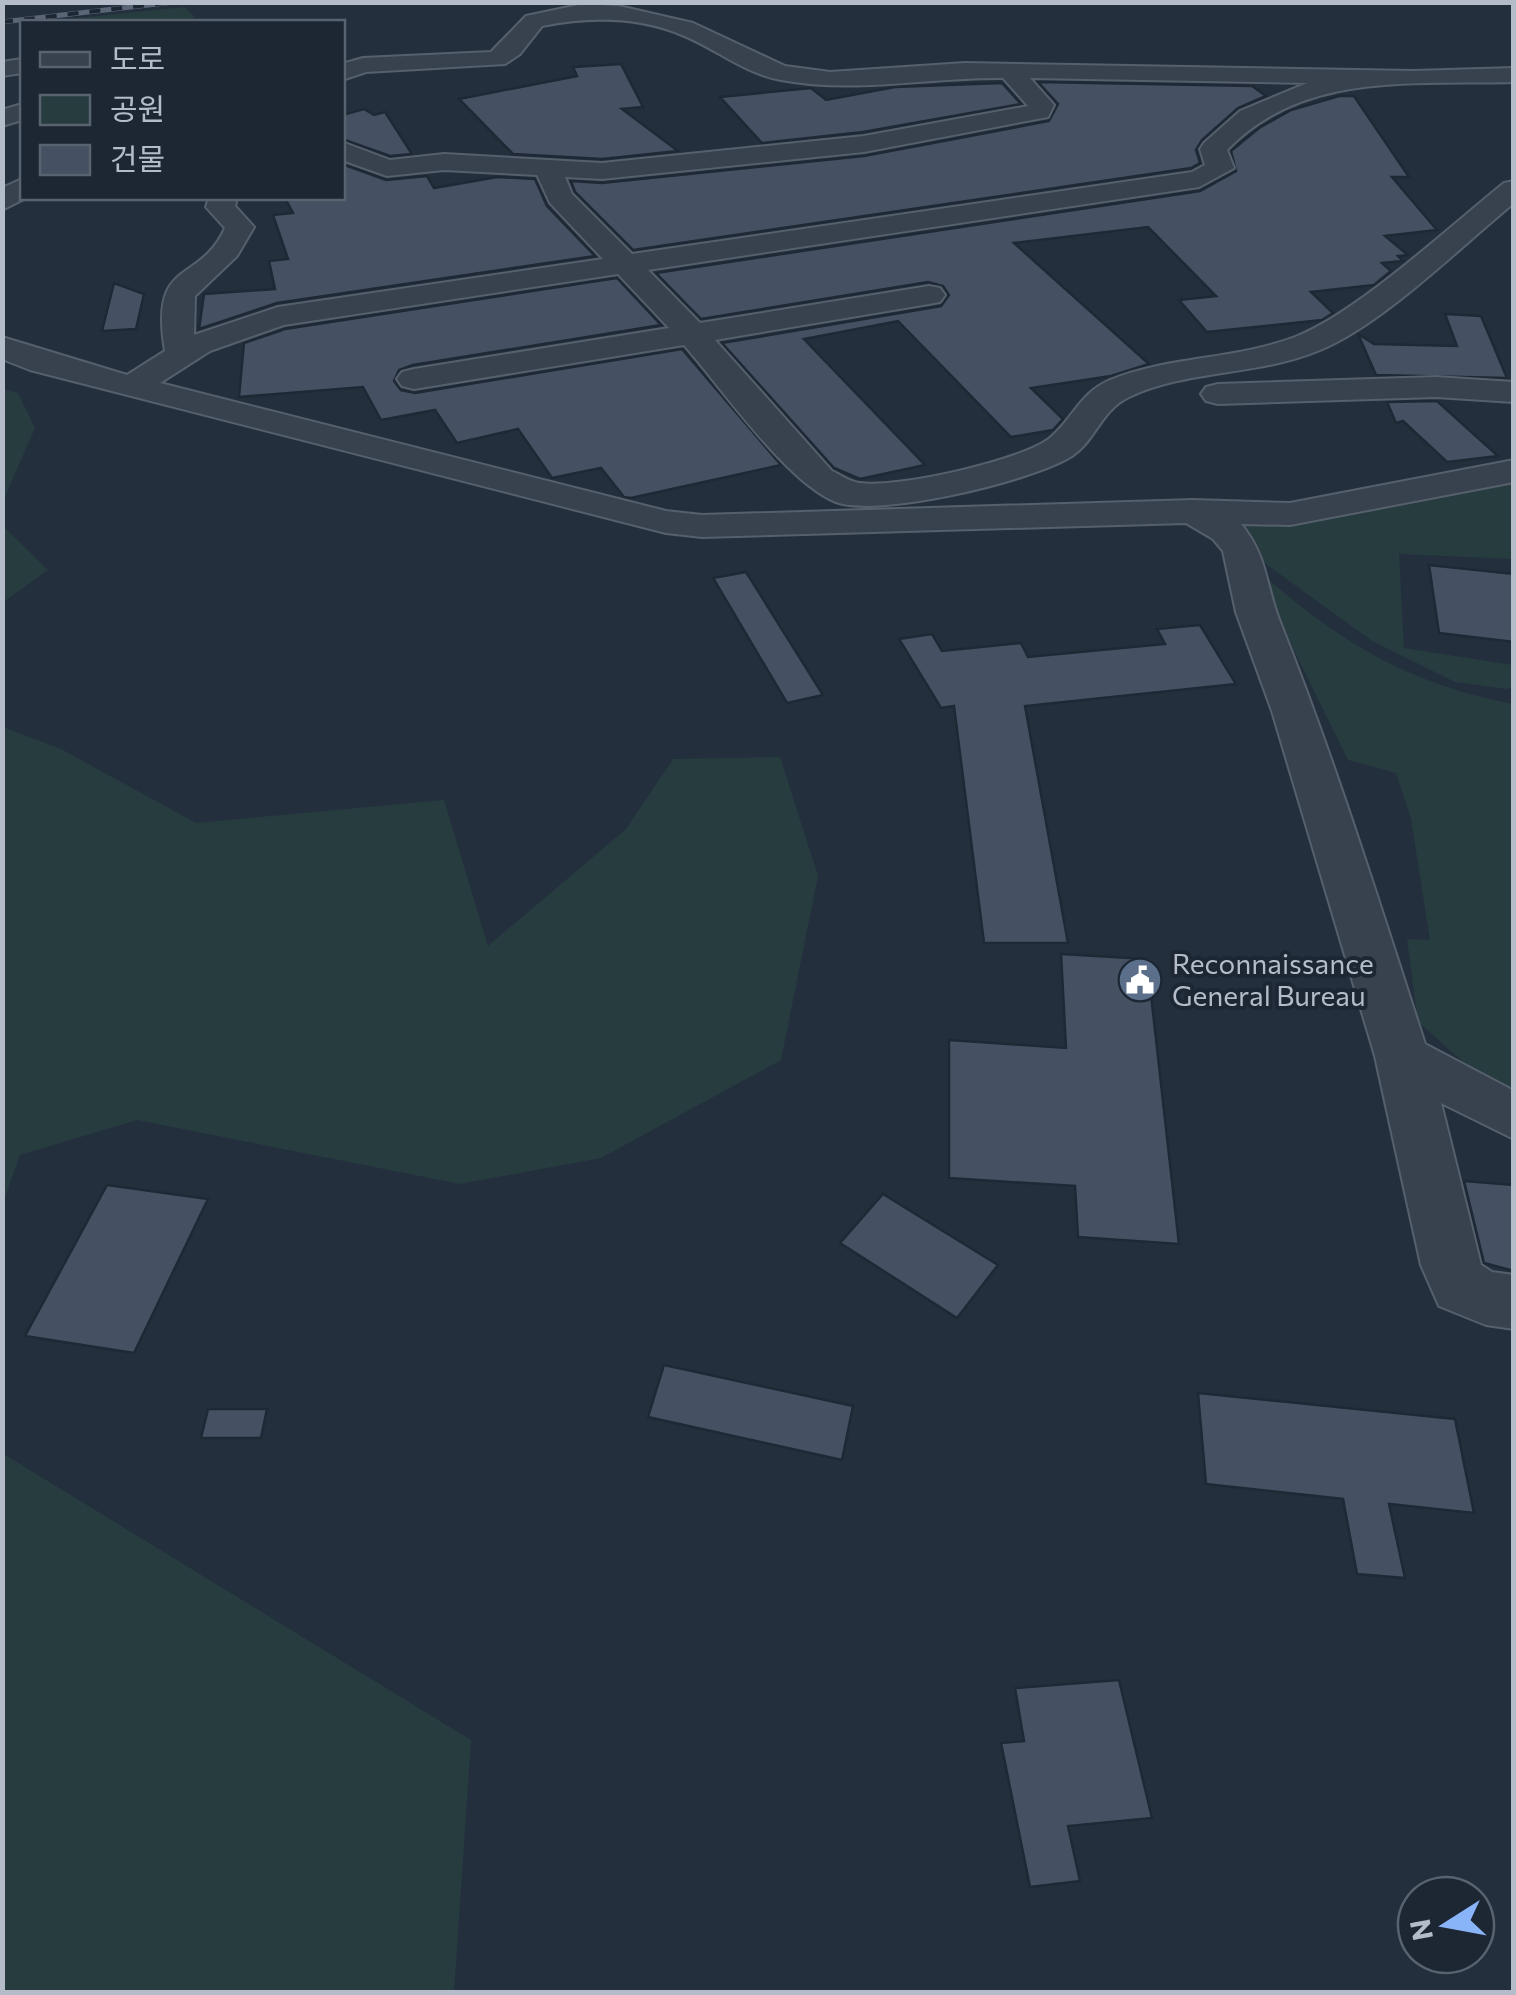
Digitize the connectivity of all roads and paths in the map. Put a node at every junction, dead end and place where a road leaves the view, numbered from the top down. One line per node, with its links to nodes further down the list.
1 (15, 2): 2 (path)
2 (2, 4)
3 (1008, 70): 4 (street); 5 (street); 8 (street)
4 (345, 72)
5 (1375, 75): 6 (street); 11 (street)
6 (1514, 75)
7 (345, 151): 8 (street)
8 (548, 170): 11 (street)
9 (1514, 189): 13 (street)
10 (223, 200): 15 (street)
11 (624, 265): 13 (street); 15 (street)
12 (929, 294): 13 (street)
13 (690, 331): 18 (street)
14 (2, 348): 16 (street)
15 (182, 358): 19 (street)
16 (42, 363): 17 (street); 19 (street)
17 (2, 372)
18 (414, 379)
19 (134, 385): 23 (street)
20 (1514, 392): 21 (street)
21 (1218, 394)
22 (1514, 472): 23 (street)
23 (1193, 512): 24 (street)
24 (1402, 1056): 25 (street); 26 (street)
25 (1514, 1117)
26 (1514, 1302)

